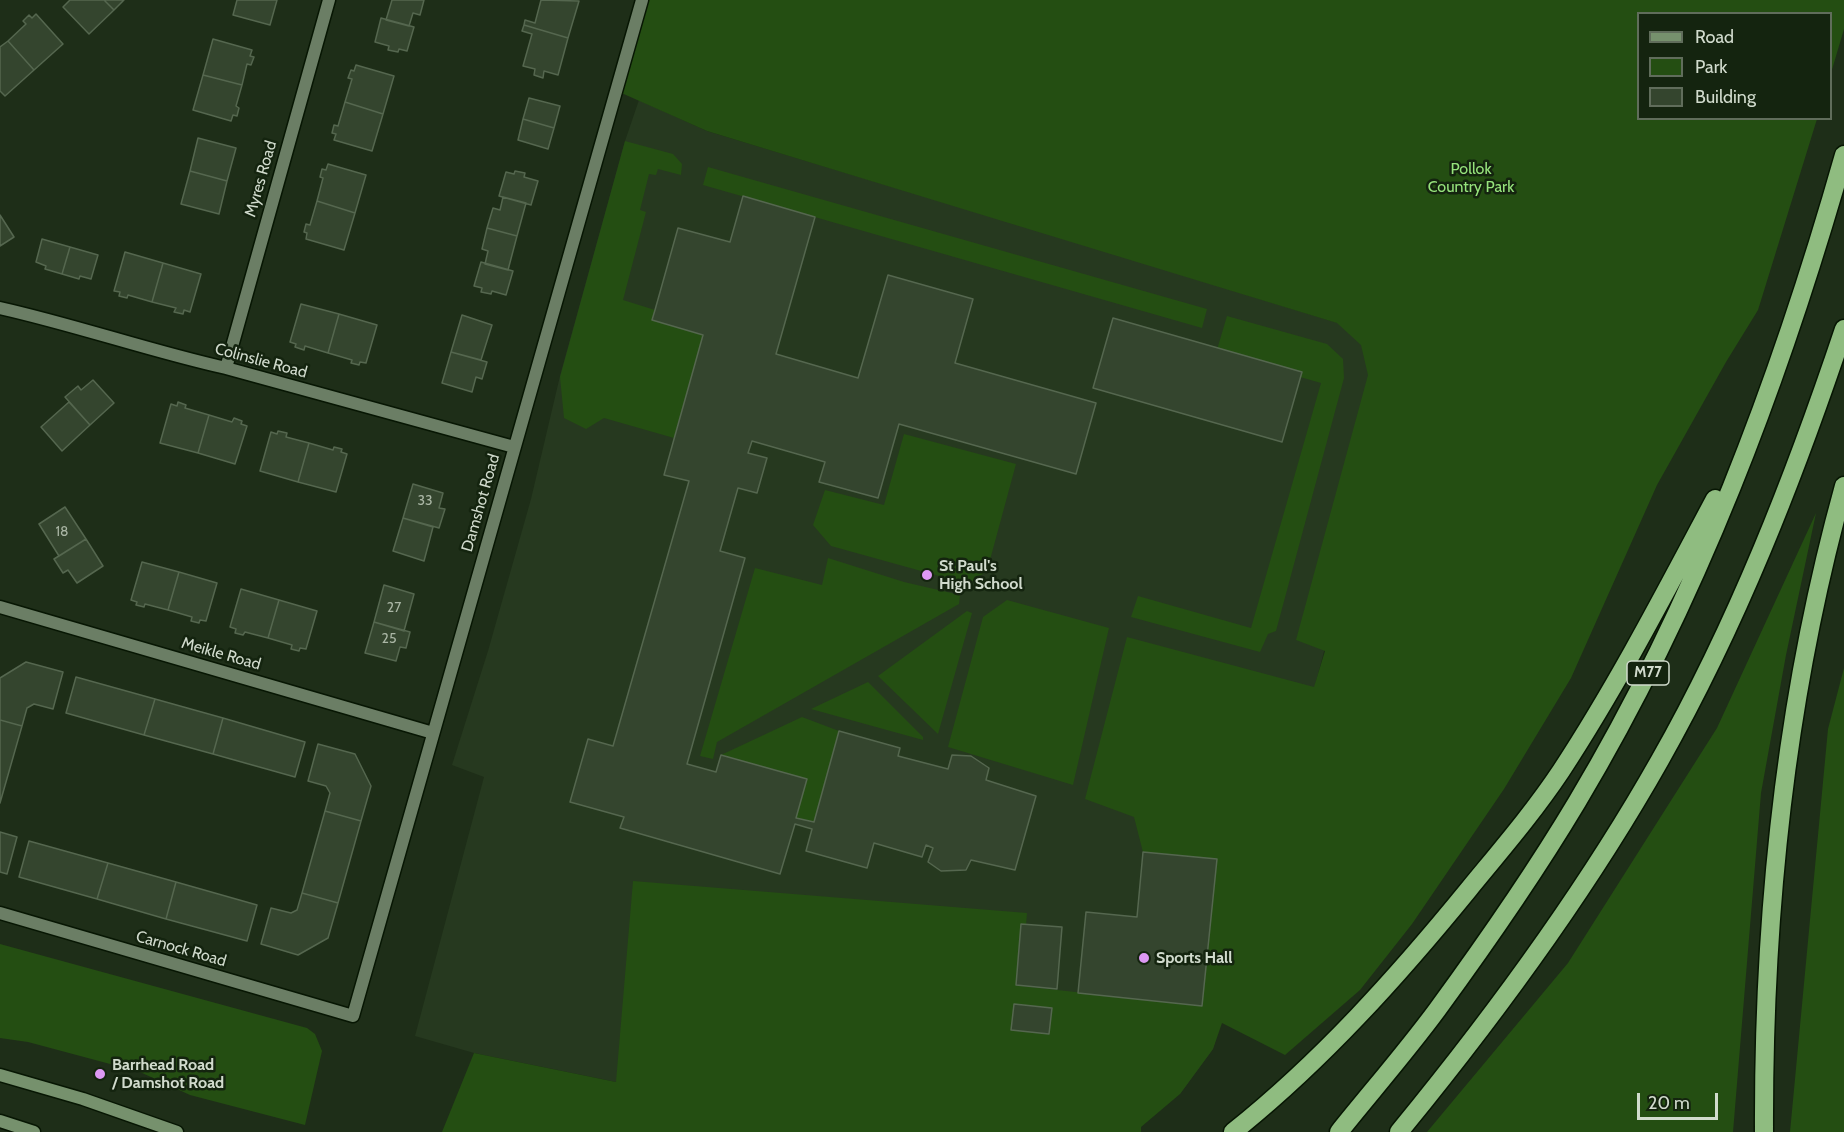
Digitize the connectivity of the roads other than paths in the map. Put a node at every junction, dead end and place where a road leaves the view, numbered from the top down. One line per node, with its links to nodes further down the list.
1 (328, 0): 6 (street, Myres Road)
2 (642, 0): 8 (street, Damshot Road)
3 (1844, 154): 7 (highway, M77)
4 (0, 308): 6 (street, Colinslie Road)
5 (1844, 330): 20 (highway)
6 (226, 368): 8 (street, Colinslie Road)
7 (1756, 422): 18 (highway); 19 (highway, M77)
8 (514, 447): 11 (street, Damshot Road)
9 (1844, 486): 21 (highway)
10 (0, 607): 11 (street, Meikle Road)
11 (433, 733): 13 (street, Damshot Road)
12 (0, 913): 13 (street, Carnock Road)
13 (353, 1016)
14 (0, 1075): 17 (main road)
15 (0, 1121): 16 (main road)
16 (34, 1132)
17 (177, 1132)
18 (1233, 1132)
19 (1338, 1132)
20 (1399, 1132)
21 (1764, 1132)

